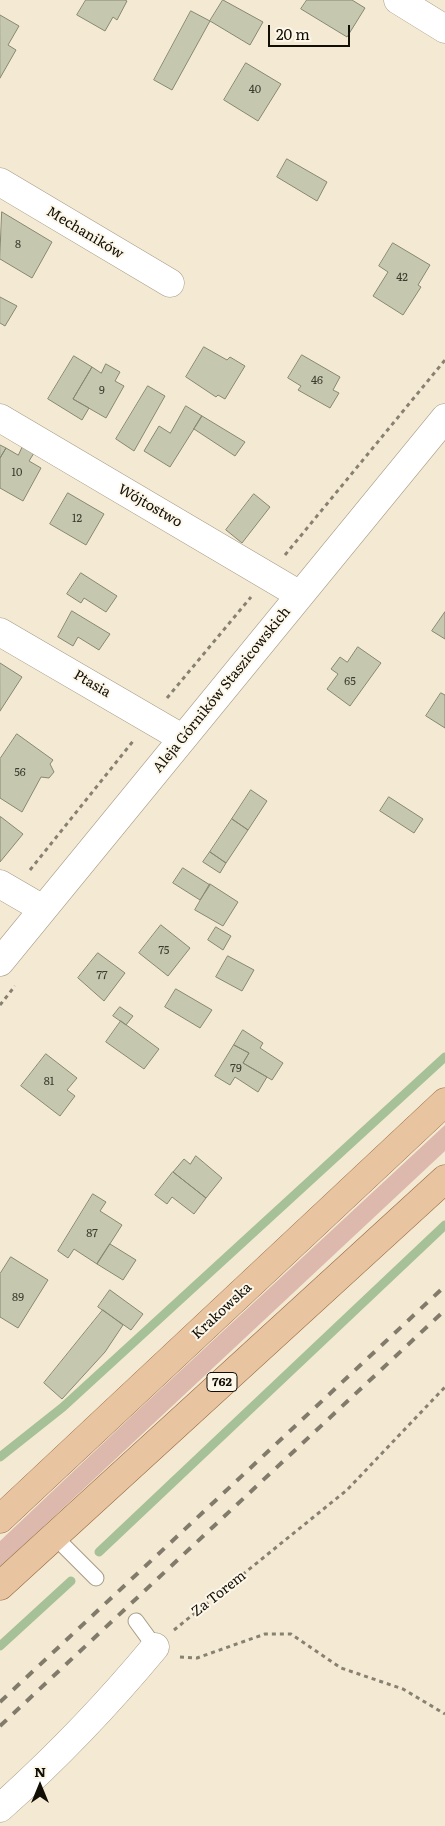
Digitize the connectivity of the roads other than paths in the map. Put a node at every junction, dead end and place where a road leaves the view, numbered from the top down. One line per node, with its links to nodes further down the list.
1 (398, 0): 2 (street)
2 (445, 29)
3 (0, 182): 4 (street, Mechaników)
4 (170, 283)
5 (0, 418): 7 (street, Wójtostwo)
6 (445, 418): 7 (street, Aleja Górników Staszicowskich)
7 (300, 595): 9 (street, Aleja Górników Staszicowskich)
8 (0, 632): 9 (street, Ptasia)
9 (182, 738): 11 (street, Aleja Górników Staszicowskich)
10 (7, 888): 11 (street)
11 (43, 909): 12 (street, Aleja Górników Staszicowskich)
12 (0, 962)
13 (445, 1102): 15 (main road, Krakowska)
14 (445, 1179): 16 (main road, 762)
15 (0, 1520)
16 (54, 1536): 17 (lane); 18 (main road, 762)
17 (96, 1578)
18 (0, 1586)
19 (136, 1621): 20 (lane)
20 (155, 1647): 21 (street)
21 (0, 1808)

